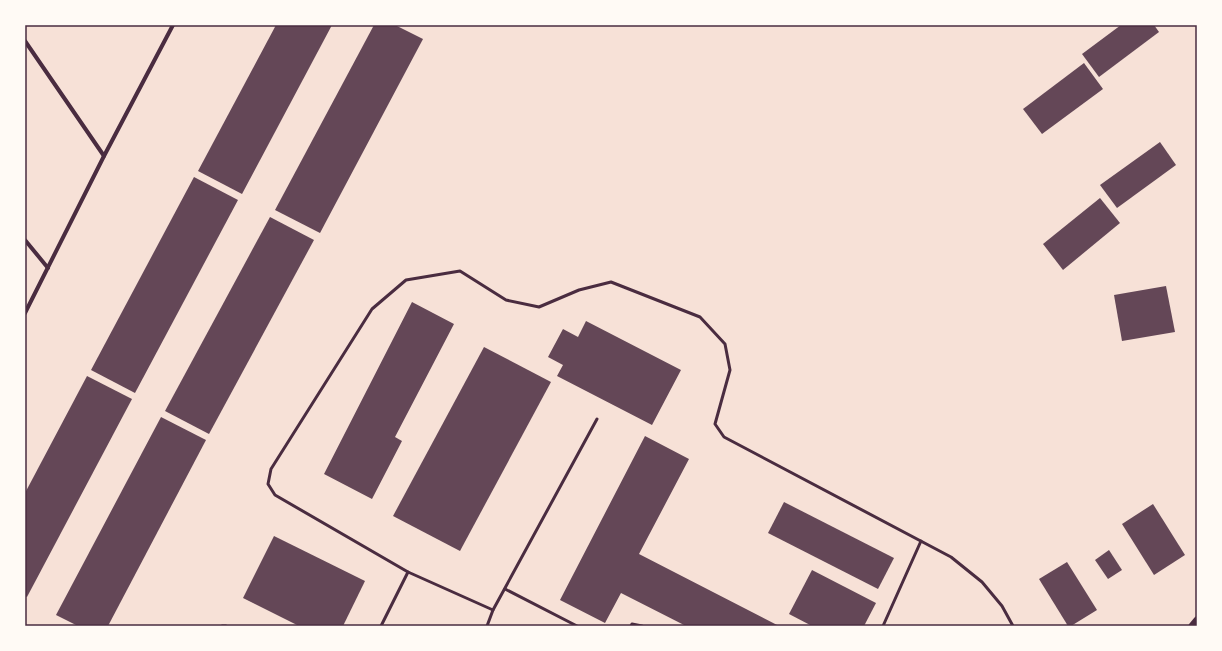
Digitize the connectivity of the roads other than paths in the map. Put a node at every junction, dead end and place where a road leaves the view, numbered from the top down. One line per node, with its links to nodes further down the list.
1 (173, 25): 3 (street)
2 (25, 41): 3 (street)
3 (104, 156): 5 (street)
4 (25, 240): 5 (street)
5 (48, 268): 6 (street)
6 (25, 313)
7 (597, 419): 10 (lane)
8 (921, 541): 9 (lane); 20 (lane); 21 (lane)
9 (408, 572): 11 (lane); 15 (lane)
10 (505, 589): 11 (lane); 17 (lane)
11 (493, 610): 16 (lane)
12 (1197, 620): 22 (street)
13 (222, 626): 14 (lane)
14 (226, 626)
15 (381, 626)
16 (487, 626)
17 (577, 626)
18 (631, 626): 19 (lane)
19 (642, 626)
20 (883, 626)
21 (1013, 626)
22 (1192, 626)

